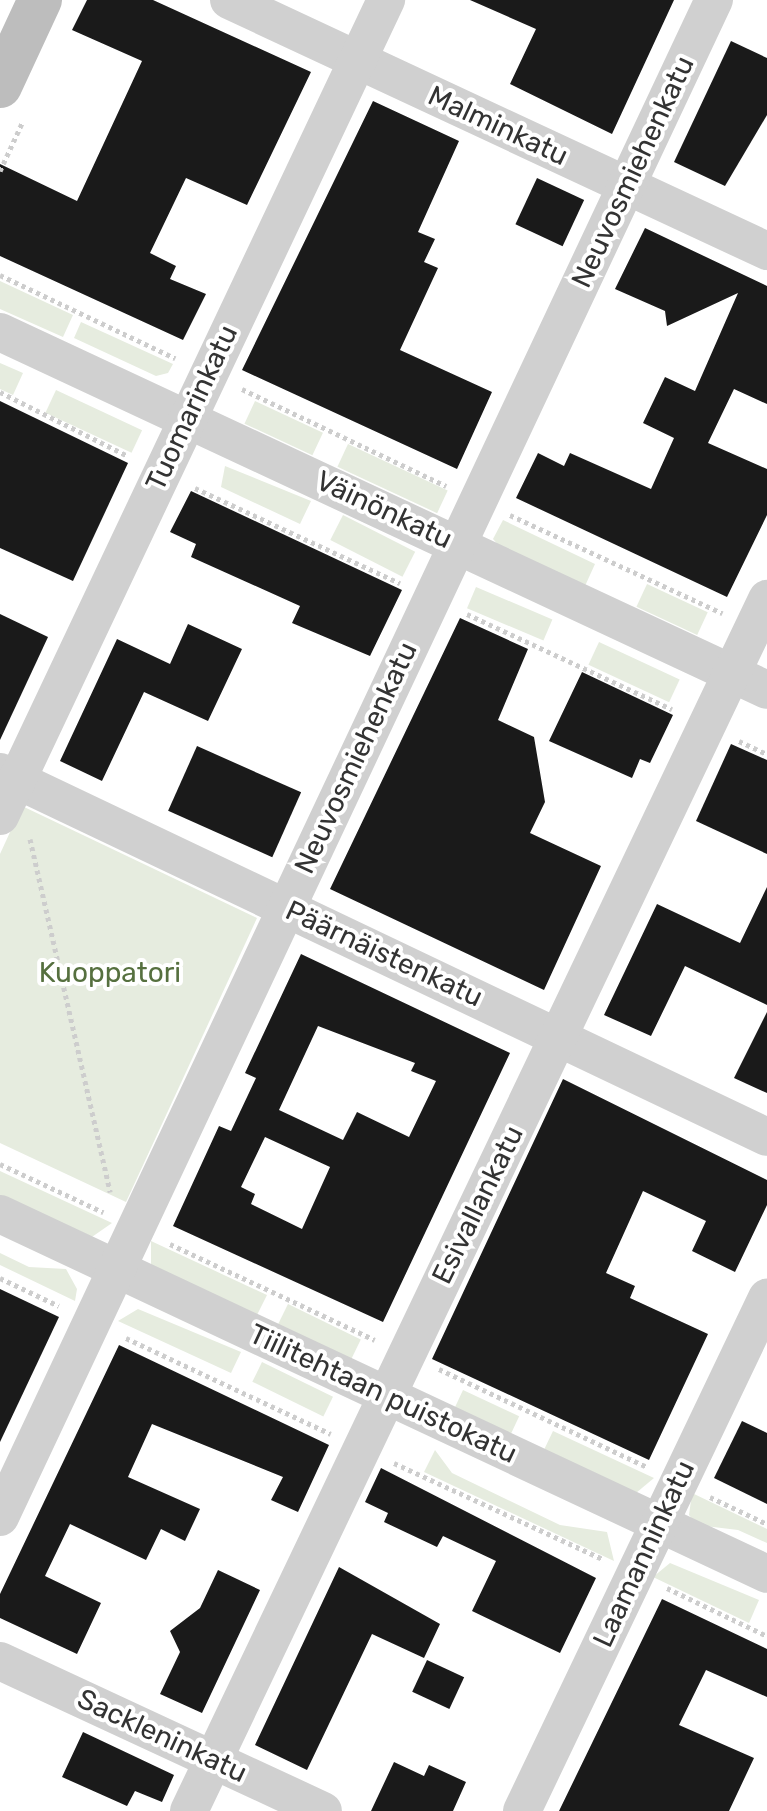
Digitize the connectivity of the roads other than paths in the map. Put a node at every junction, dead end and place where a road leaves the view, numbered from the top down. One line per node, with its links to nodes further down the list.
1 (40, 0): 6 (main road)
2 (229, 0): 5 (street, Malminkatu)
3 (386, 0): 5 (street, Tuomarinkatu)
4 (714, 0): 7 (street, Neuvosmiehenkatu)
5 (358, 60): 7 (street, Malminkatu); 10 (street, Tuomarinkatu)
6 (0, 86)
7 (627, 186): 8 (street, Malminkatu); 11 (street, Neuvosmiehenkatu)
8 (767, 251)
9 (0, 332): 10 (street, Väinönkatu)
10 (188, 417): 11 (street, Väinönkatu); 15 (street, Tuomarinkatu)
11 (457, 545): 13 (street, Väinönkatu); 17 (street, Neuvosmiehenkatu)
12 (760, 613): 13 (street, Esivallankatu)
13 (733, 673): 14 (street, Väinönkatu); 18 (street, Esivallankatu)
14 (767, 690)
15 (8, 776): 16 (street, Tuomarinkatu); 17 (street, Päärnäistenkatu)
16 (0, 816)
17 (286, 908): 18 (street, Päärnäistenkatu); 21 (street, Neuvosmiehenkatu)
18 (559, 1038): 19 (street, Päärnäistenkatu); 23 (street, Esivallankatu)
19 (767, 1137)
20 (0, 1214): 21 (street, Tiilitehtaan puistokatu)
21 (115, 1268): 23 (street, Tiilitehtaan puistokatu); 24 (street, Neuvosmiehenkatu)
22 (767, 1298): 25 (street, Laamanninkatu)
23 (386, 1396): 25 (street, Tiilitehtaan puistokatu); 28 (street, Esivallankatu)
24 (0, 1517)
25 (659, 1523): 26 (street, Tiilitehtaan puistokatu); 31 (street, Laamanninkatu)
26 (767, 1574)
27 (0, 1661): 28 (street, Sackleninkatu)
28 (213, 1759): 29 (street, Esivallankatu); 30 (street, Sackleninkatu)
29 (189, 1811)
30 (323, 1811)
31 (522, 1811)

